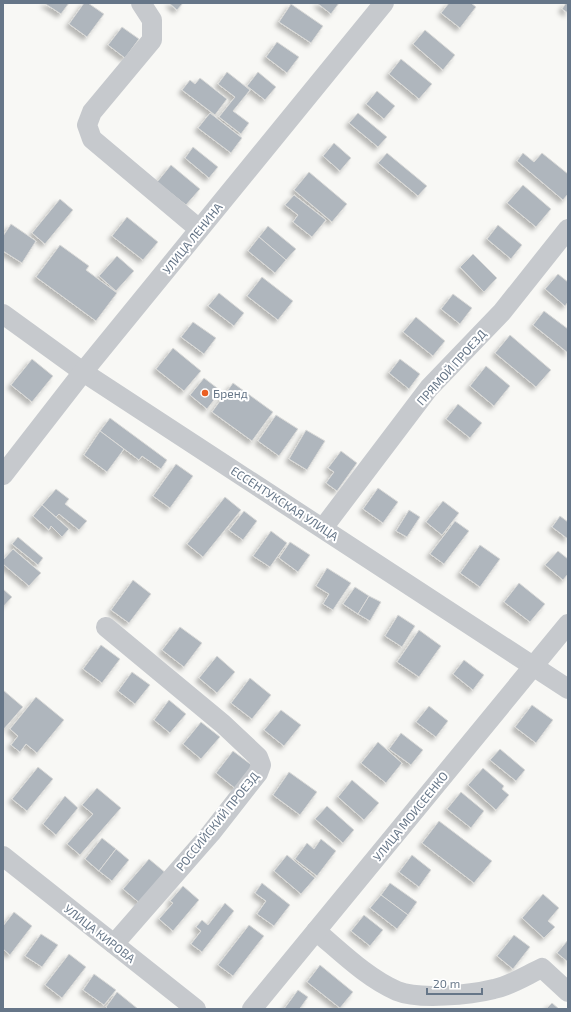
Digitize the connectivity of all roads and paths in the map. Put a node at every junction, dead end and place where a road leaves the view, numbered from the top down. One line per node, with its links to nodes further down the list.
1 (141, 3): 4 (street)
2 (384, 3): 4 (street, УЛИЦА ЛЕНИНА)
3 (568, 228): 8 (street, ПРЯМОЙ ПРОЕЗД)
4 (199, 229): 6 (street, УЛИЦА ЛЕНИНА)
5 (3, 314): 6 (street, ЕССЕНТУКСКАЯ УЛИЦА)
6 (83, 372): 7 (street, УЛИЦА ЛЕНИНА); 8 (street, ЕССЕНТУКСКАЯ УЛИЦА)
7 (3, 475)
8 (323, 528): 11 (street, ЕССЕНТУКСКАЯ УЛИЦА)
9 (568, 624): 11 (street, УЛИЦА МОИСЕЕНКО)
10 (106, 627): 15 (street, РОССИЙСКИЙ ПРОЕЗД)
11 (534, 665): 12 (street, ЕССЕНТУКСКАЯ УЛИЦА); 14 (street, УЛИЦА МОИСЕЕНКО)
12 (568, 689)
13 (3, 856): 15 (street, УЛИЦА КИРОВА)
14 (316, 931): 16 (street); 18 (street, УЛИЦА МОИСЕЕНКО)
15 (114, 944): 17 (street, УЛИЦА КИРОВА)
16 (568, 992)
17 (196, 1009)
18 (252, 1009)

